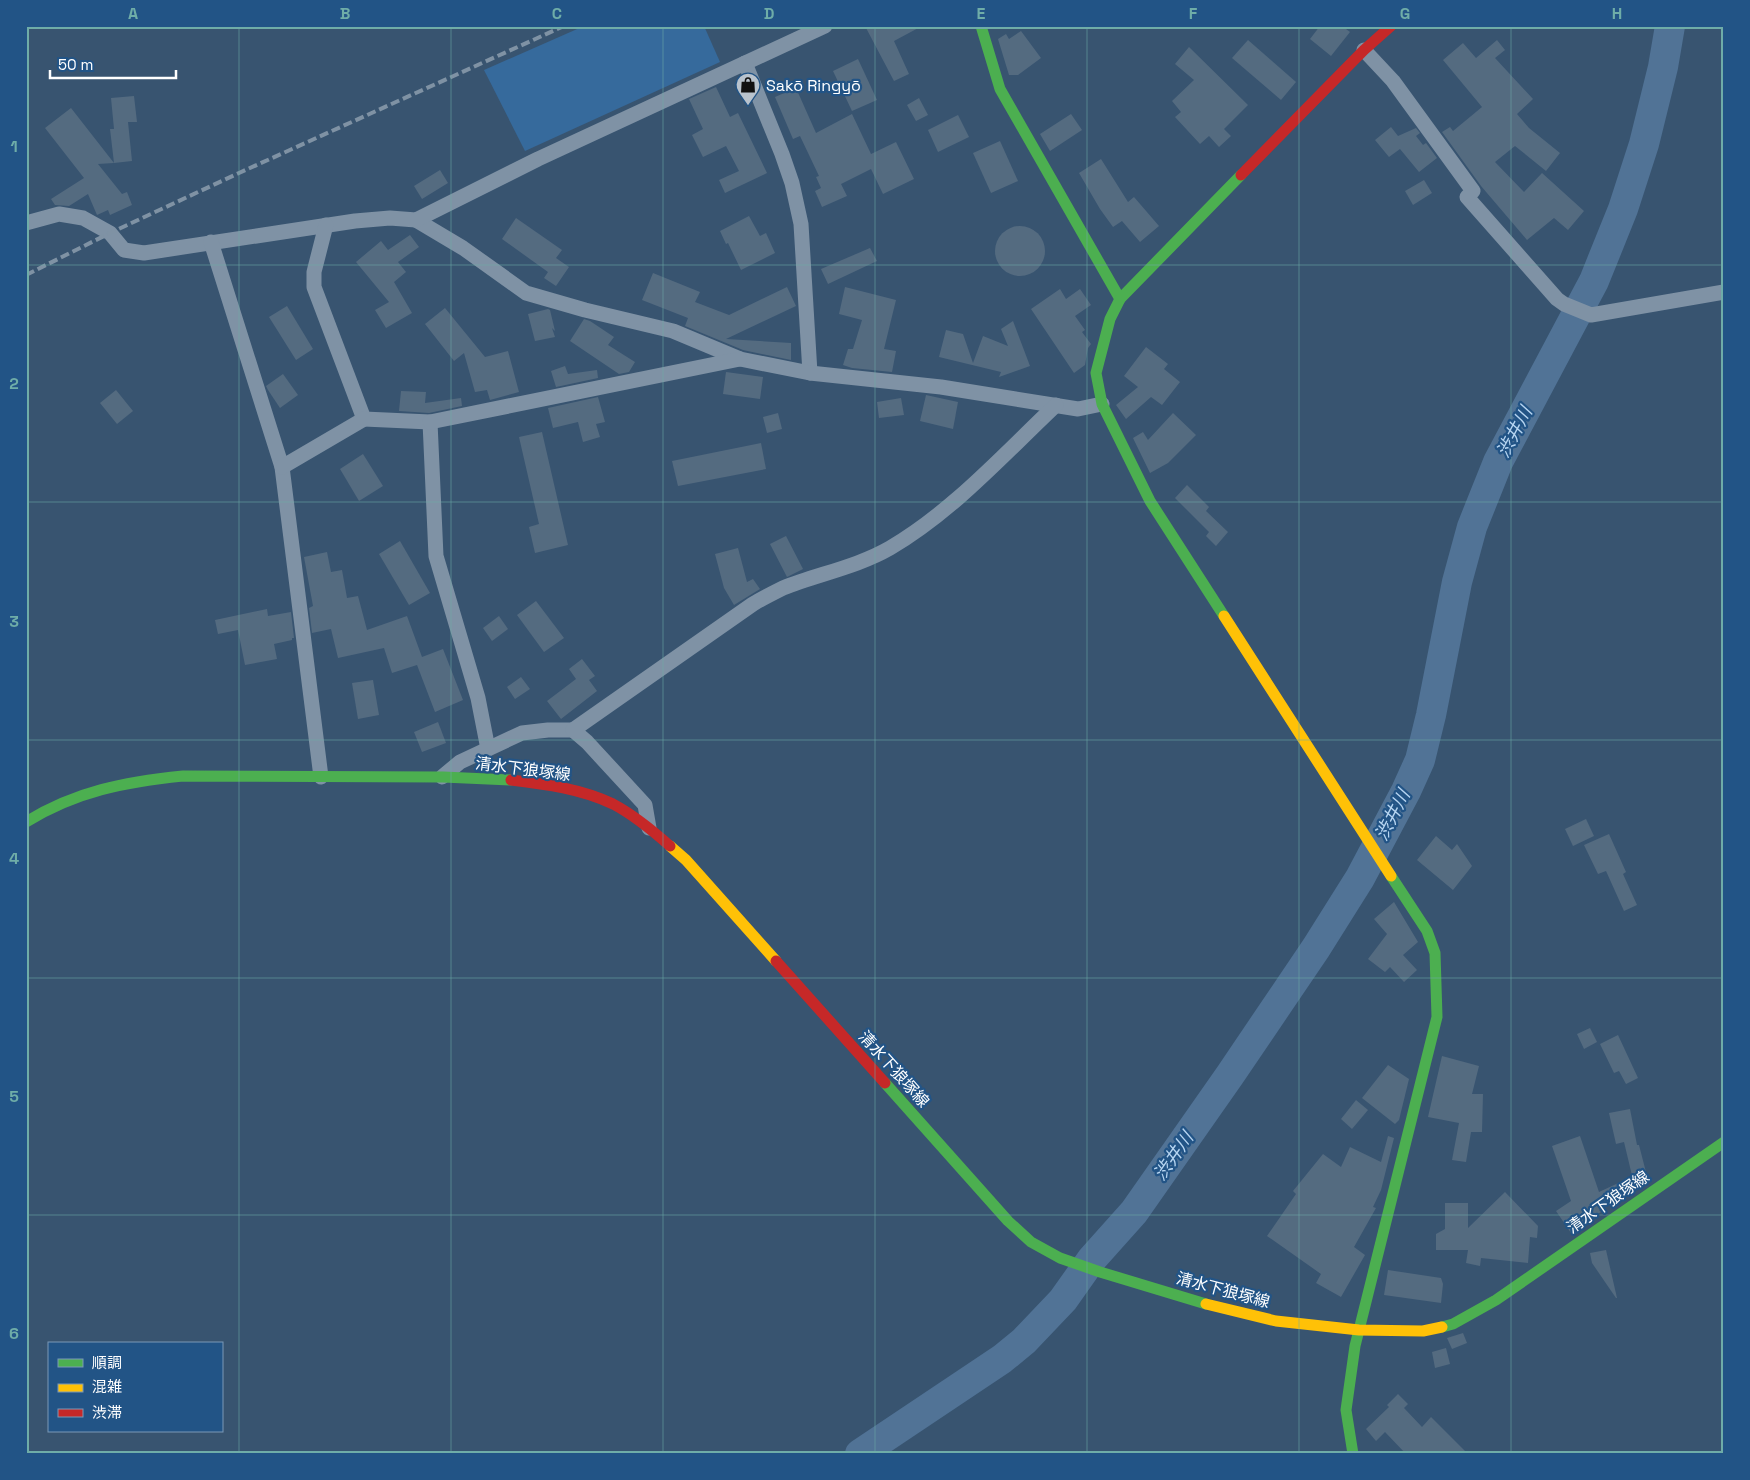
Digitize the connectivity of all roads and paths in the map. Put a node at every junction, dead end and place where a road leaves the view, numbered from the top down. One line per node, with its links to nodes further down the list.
1 (825, 26): 5 (street)
2 (982, 26): 11 (main road)
3 (1391, 26): 4 (main road)
4 (1364, 50): 10 (street); 11 (main road)
5 (745, 63): 6 (street); 13 (street)
6 (416, 220): 8 (street); 12 (street)
7 (26, 223): 9 (street)
8 (326, 225): 9 (street); 16 (street)
9 (211, 242): 18 (street)
10 (1724, 292)
11 (1120, 299): 14 (main road)
12 (740, 359): 13 (street); 17 (street)
13 (810, 373): 15 (street)
14 (1102, 404): 15 (street); 26 (main road)
15 (1056, 405): 19 (street)
16 (364, 419): 17 (street); 18 (street)
17 (430, 422): 20 (street)
18 (282, 467): 21 (street)
19 (573, 730): 20 (street); 24 (street)
20 (488, 749): 22 (street)
21 (321, 777): 22 (main road, 清水下狼塚線); 23 (main road, 清水下狼塚線)
22 (442, 777): 24 (main road, 清水下狼塚線)
23 (26, 822)
24 (649, 828): 26 (main road, 清水下狼塚線)
25 (1724, 1142): 26 (main road, 清水下狼塚線)
26 (1359, 1330): 27 (main road)
27 (1353, 1454)

